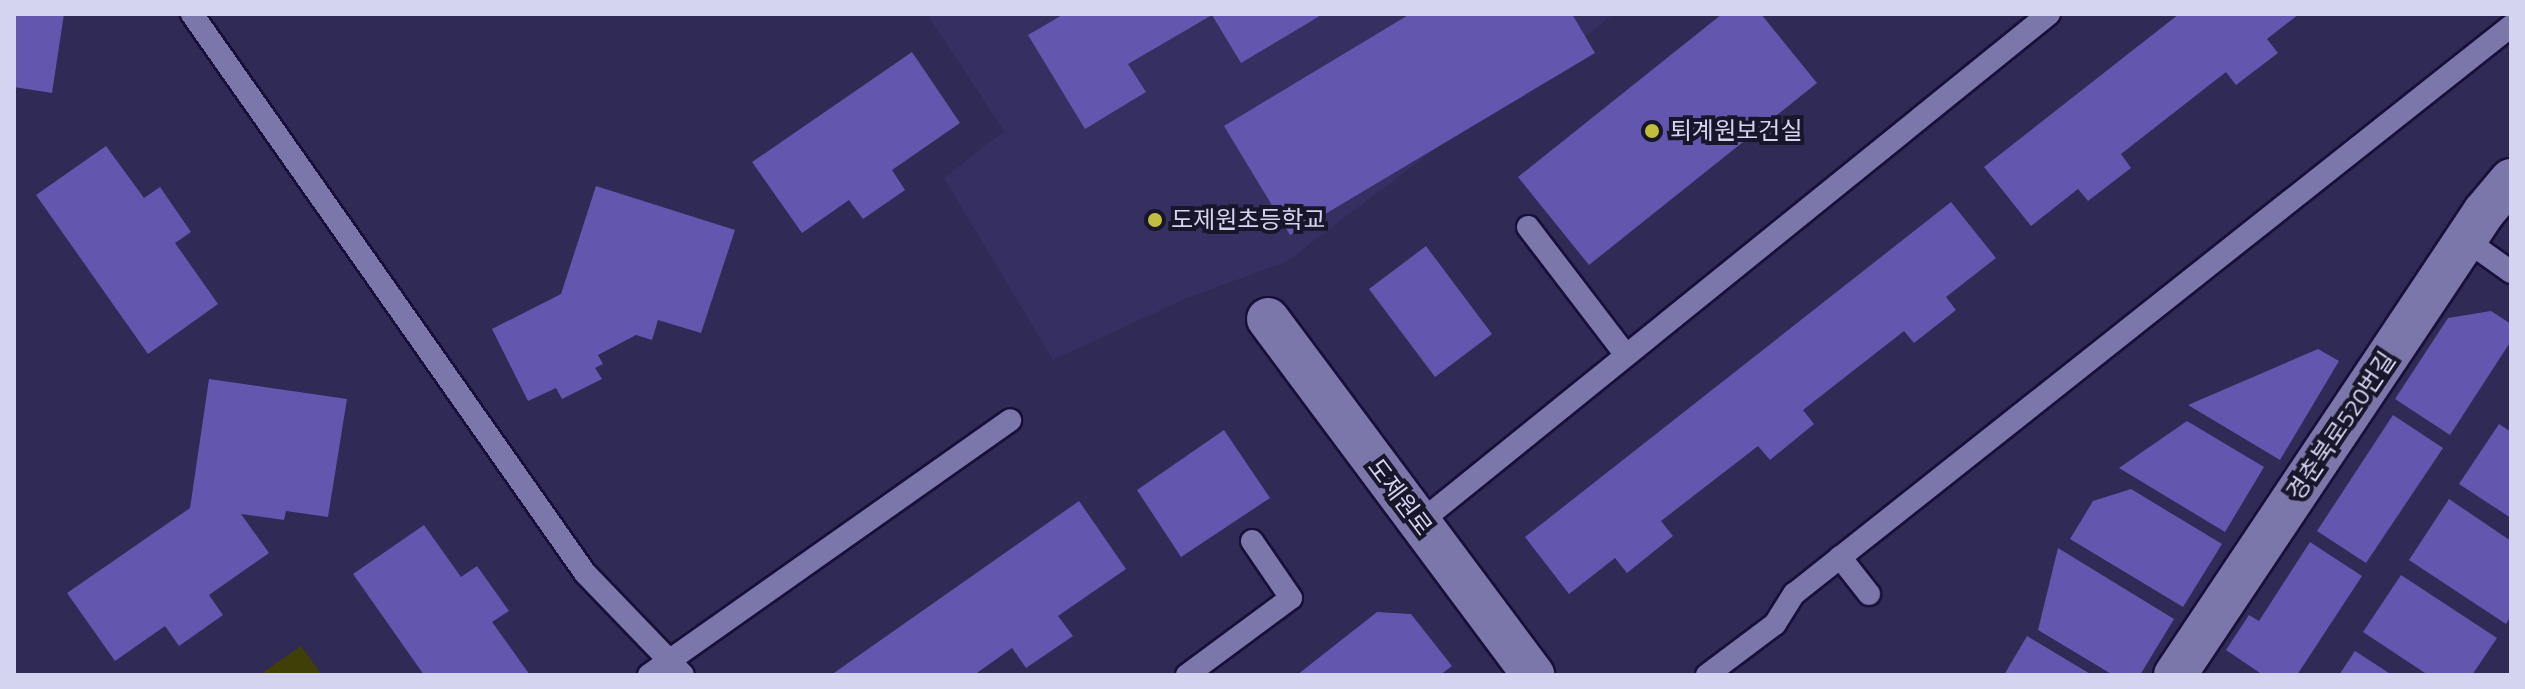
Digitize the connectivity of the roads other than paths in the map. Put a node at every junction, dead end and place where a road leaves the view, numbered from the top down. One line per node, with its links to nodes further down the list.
1 (192, 14): 15 (lane)
2 (2049, 14): 9 (lane)
3 (2511, 26): 13 (lane)
4 (2511, 180): 6 (street, 경춘북로520번길)
5 (1528, 227): 9 (lane)
6 (2466, 240): 7 (lane); 20 (street, 경춘북로520번길)
7 (2511, 272)
8 (1268, 319): 11 (street, 도제원로)
9 (1626, 355): 11 (lane)
10 (1010, 420): 15 (lane)
11 (1419, 523): 19 (street, 도제원로)
12 (1252, 541): 18 (lane)
13 (1840, 557): 14 (lane); 16 (lane)
14 (1869, 594)
15 (678, 667): 17 (lane)
16 (1712, 674)
17 (649, 675)
18 (1187, 675)
19 (1533, 675)
20 (2175, 675)

